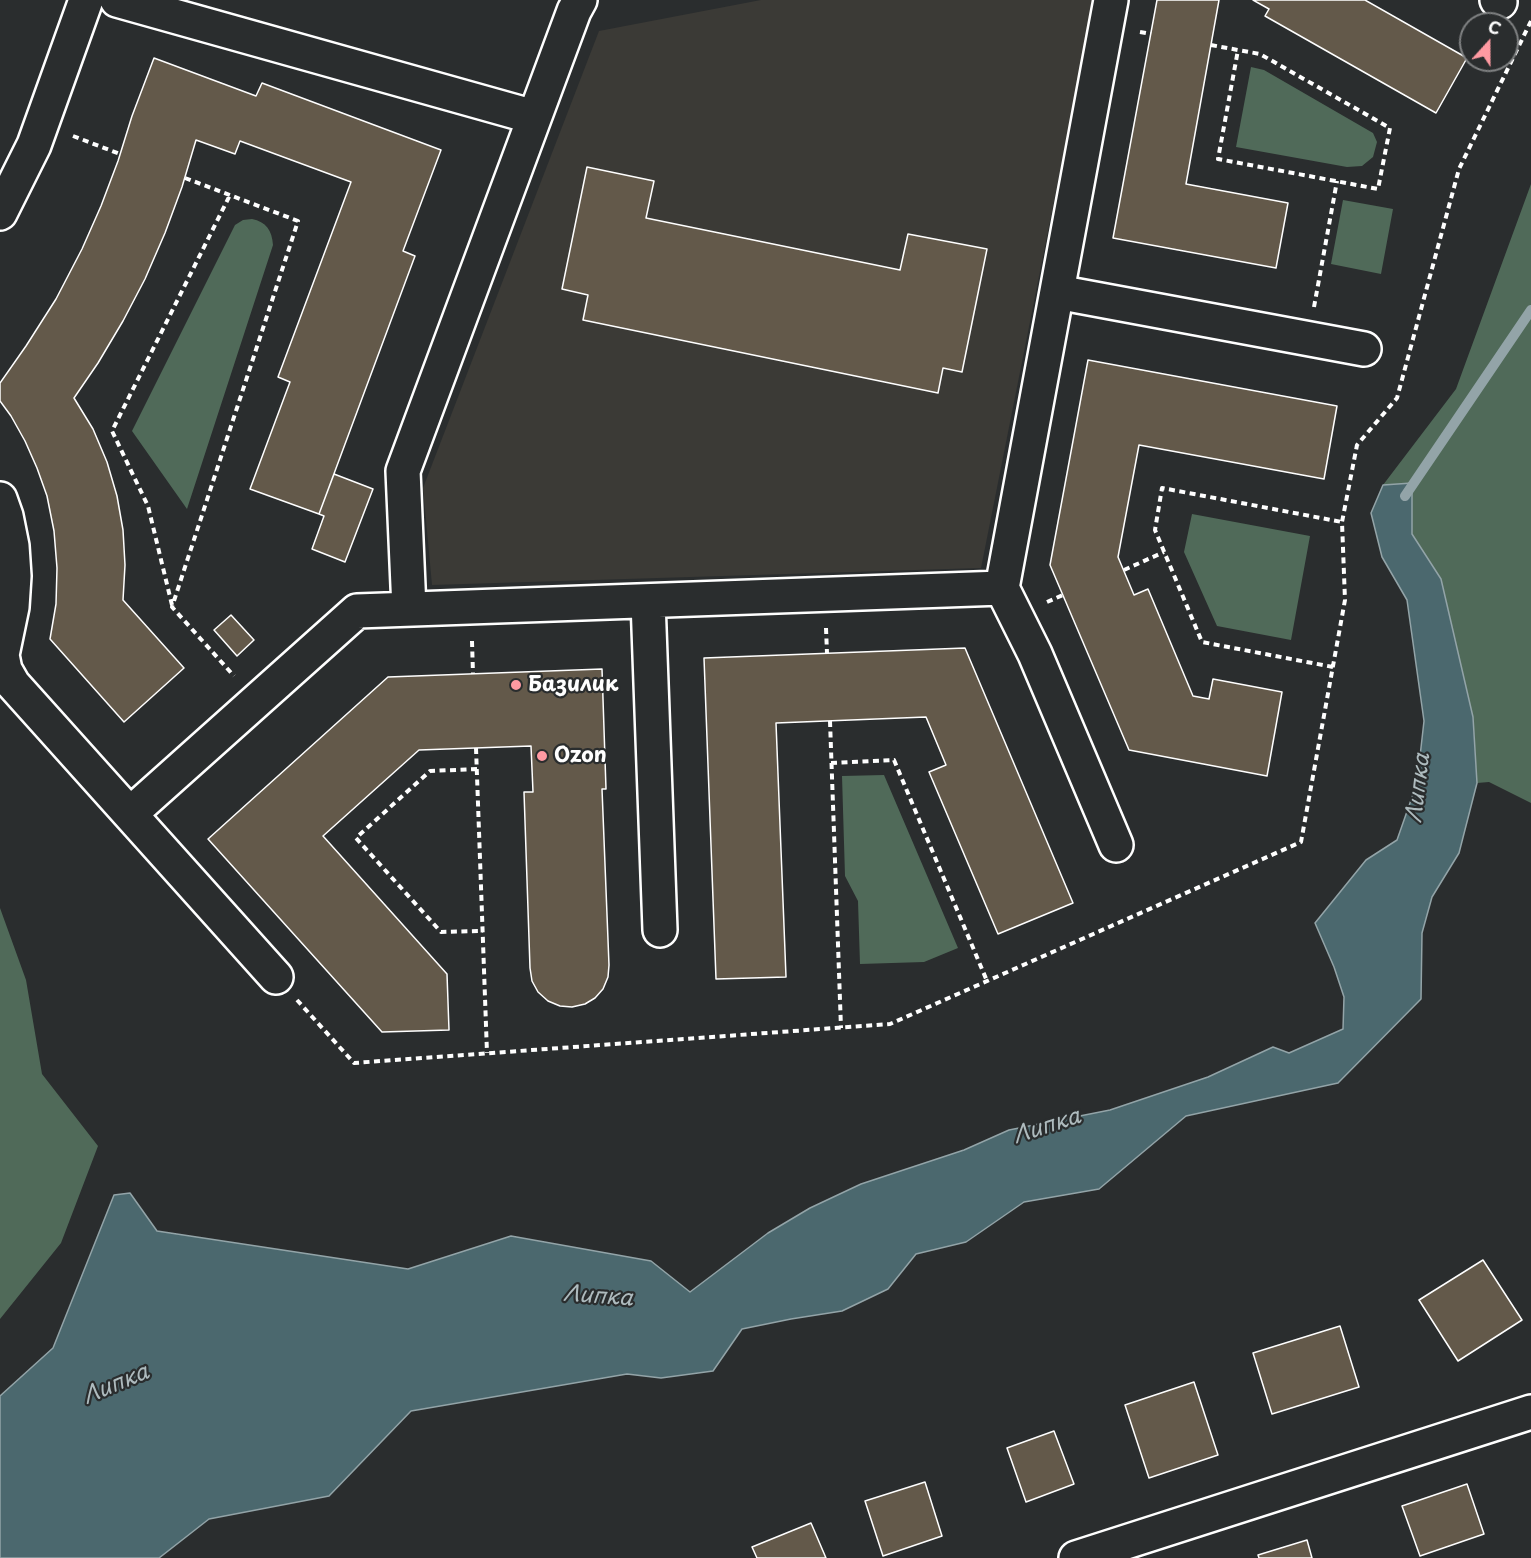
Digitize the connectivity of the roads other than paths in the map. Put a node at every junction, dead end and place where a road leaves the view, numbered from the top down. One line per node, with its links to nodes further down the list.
1 (86, 0): 6 (street)
2 (117, 0): 5 (street)
3 (580, 0): 5 (street)
4 (1111, 0): 7 (street)
5 (534, 117): 12 (street)
6 (0, 213)
7 (1057, 292): 8 (street); 10 (street)
8 (1364, 349)
9 (0, 499): 13 (street)
10 (1002, 588): 11 (street); 14 (street)
11 (648, 601): 12 (street); 15 (street)
12 (409, 609): 13 (street)
13 (130, 814): 16 (street)
14 (1116, 845)
15 (660, 930)
16 (276, 977)
17 (1531, 1412): 18 (street)
18 (1076, 1558)

